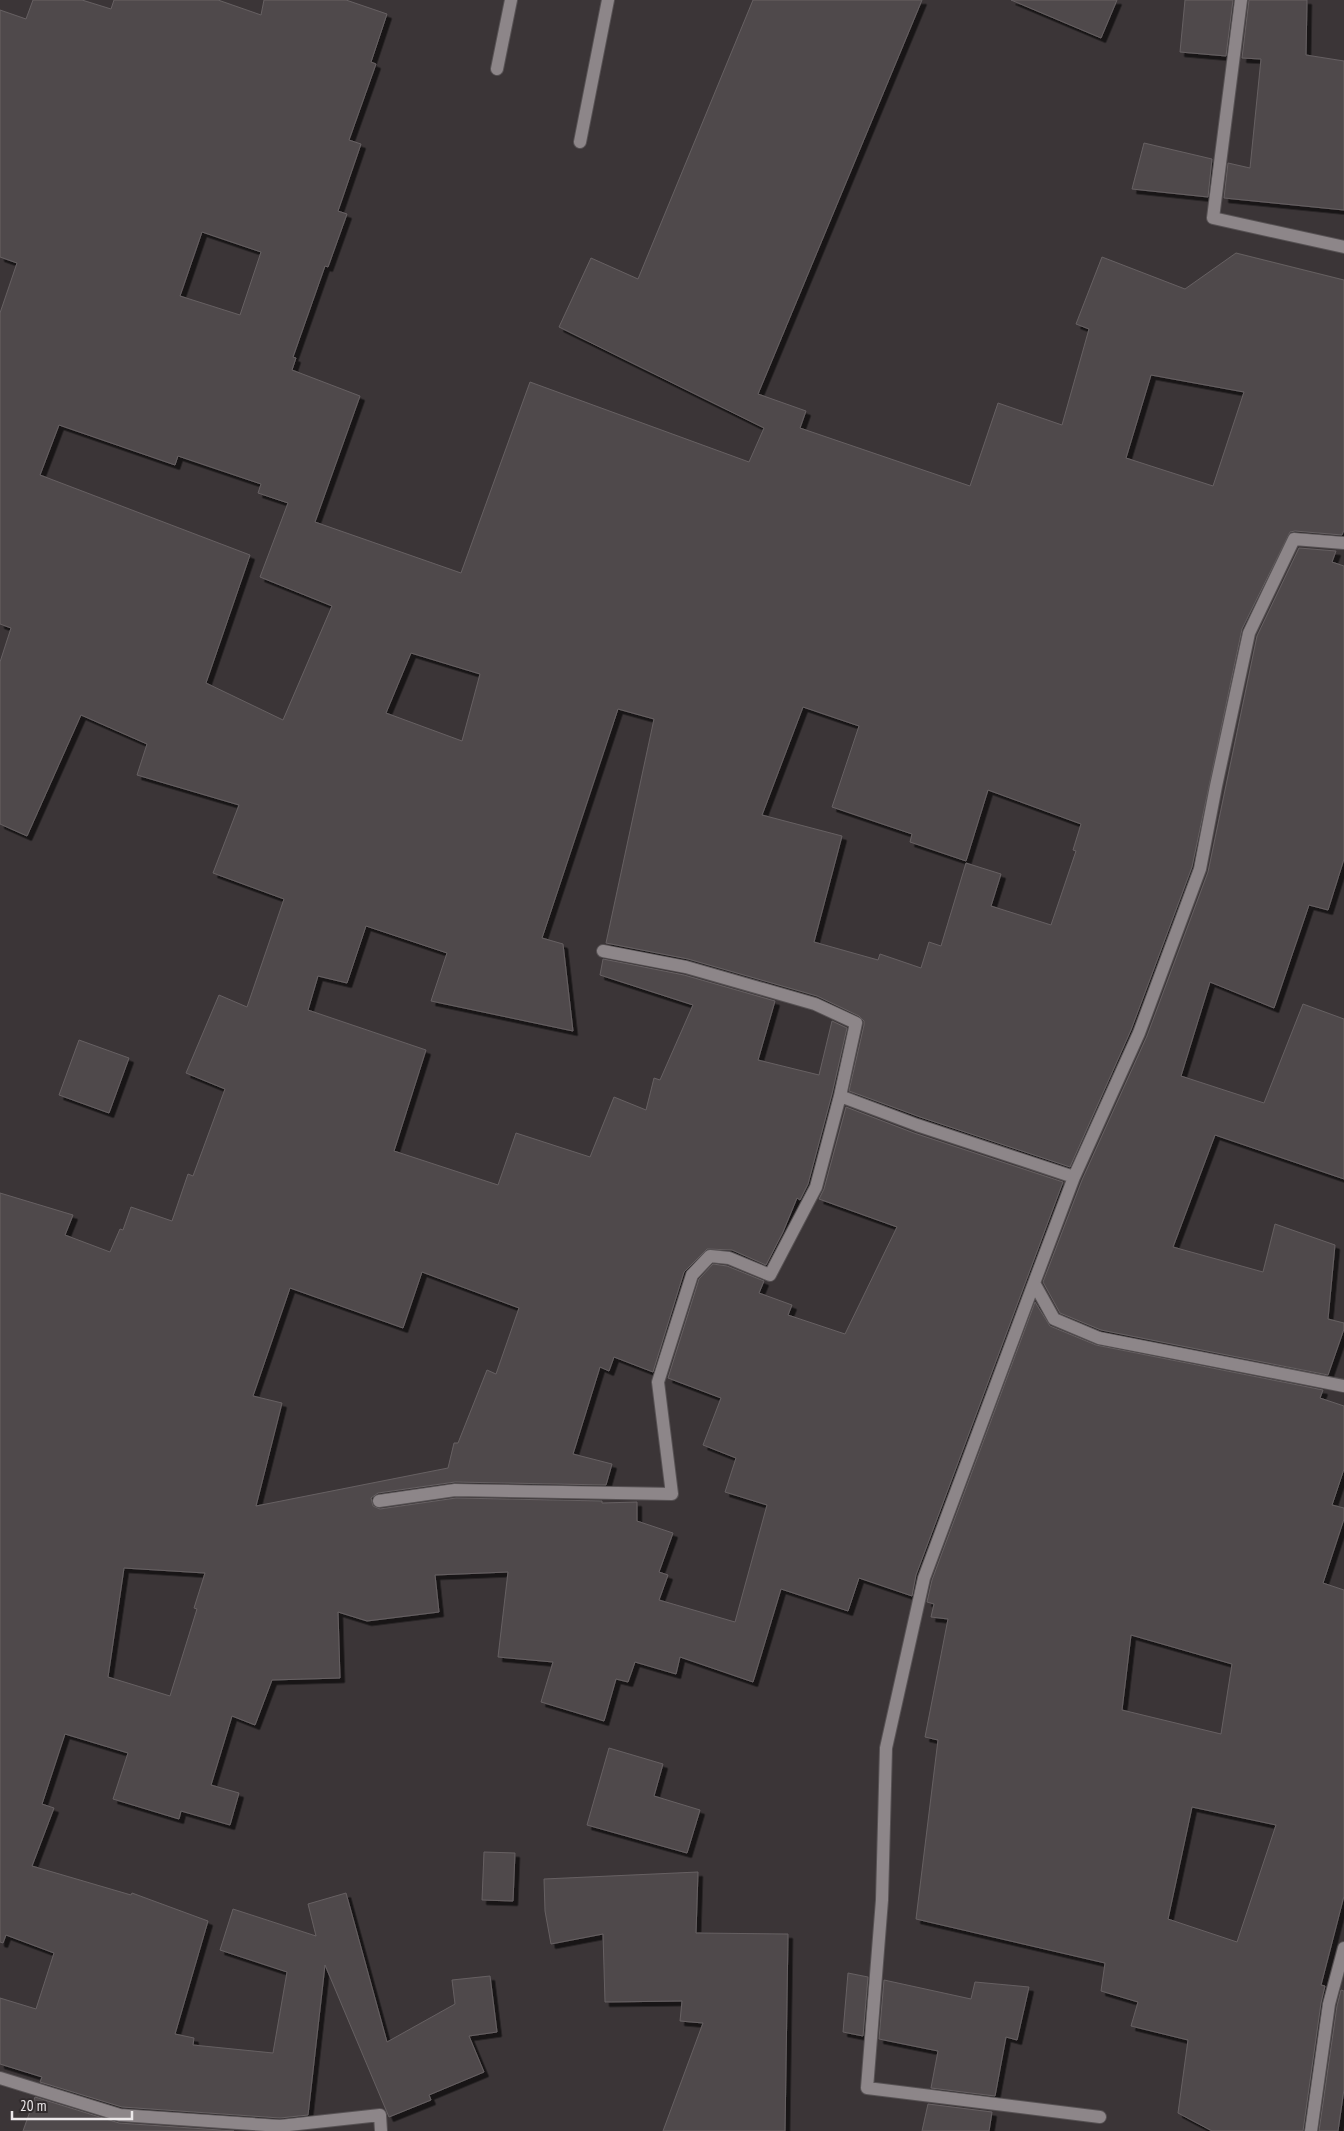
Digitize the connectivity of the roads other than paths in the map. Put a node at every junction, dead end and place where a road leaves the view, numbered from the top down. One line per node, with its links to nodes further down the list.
1 (511, 0): 4 (street)
2 (608, 0): 5 (street)
3 (1242, 0): 6 (street)
4 (497, 69)
5 (580, 142)
6 (1344, 247)
7 (1344, 543): 10 (street)
8 (604, 950): 9 (street)
9 (840, 1096): 10 (street); 13 (street)
10 (1074, 1177): 11 (street)
11 (1034, 1283): 12 (street); 16 (street)
12 (1344, 1386)
13 (379, 1501)
14 (1344, 1948): 18 (street)
15 (0, 2078): 17 (street)
16 (1100, 2117)
17 (380, 2131)
18 (1311, 2131)

